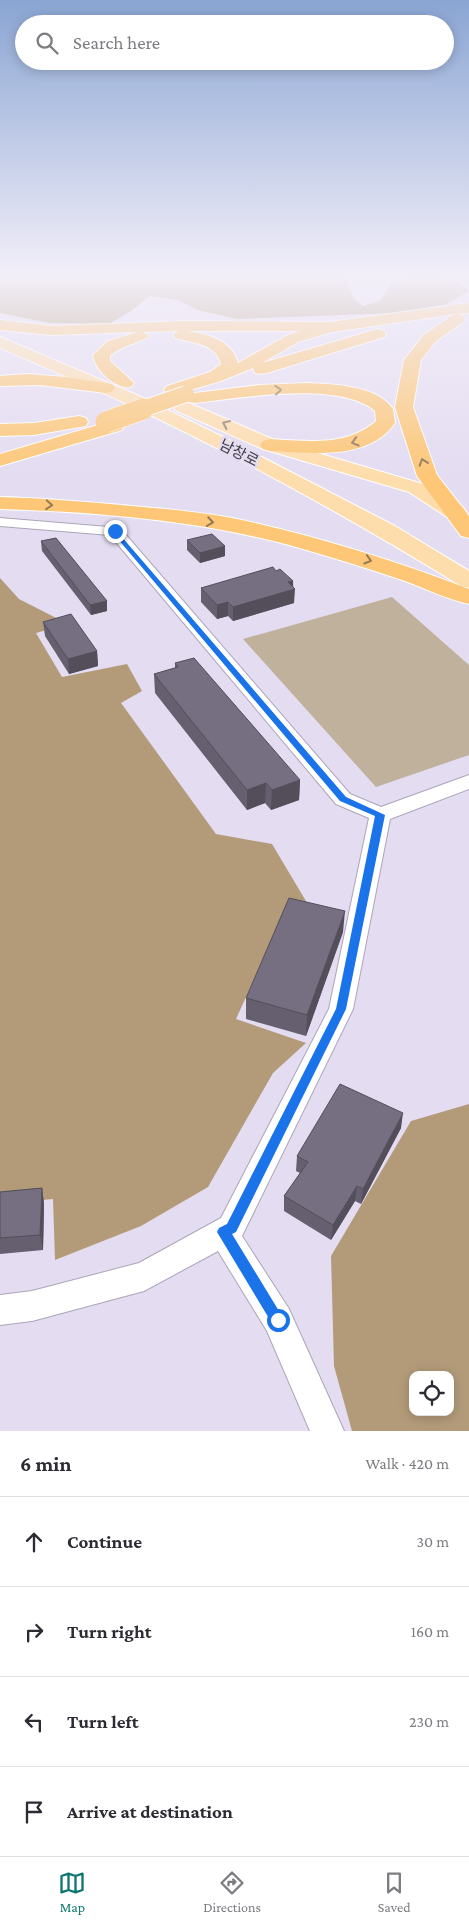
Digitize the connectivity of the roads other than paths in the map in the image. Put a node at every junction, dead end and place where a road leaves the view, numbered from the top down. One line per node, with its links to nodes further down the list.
1 (4, 342): 9 (main road, 남창로)
2 (119, 342): 9 (highway)
3 (208, 342): 7 (highway)
4 (287, 342): 7 (highway)
5 (368, 342): 10 (highway)
6 (427, 342): 17 (highway, one-way to 6)
7 (216, 378): 10 (highway)
8 (0, 381): 9 (highway)
9 (115, 386): 13 (main road, one-way to 9); 20 (main road, 남창로)
10 (184, 394): 11 (highway); 13 (highway, one-way to 13)
11 (99, 421): 12 (highway); 14 (highway); 14 (highway); 15 (highway)
12 (0, 430)
13 (270, 445): 17 (main road)
14 (0, 453)
15 (0, 460)
16 (0, 502): 21 (highway, one-way to 21)
17 (455, 512): 19 (highway)
18 (0, 522): 23 (street)
19 (469, 531)
20 (469, 581)
21 (469, 597)
22 (469, 782): 23 (street)
23 (380, 815): 24 (street)
24 (223, 1232): 25 (street); 26 (street)
25 (0, 1310)
26 (327, 1431)

